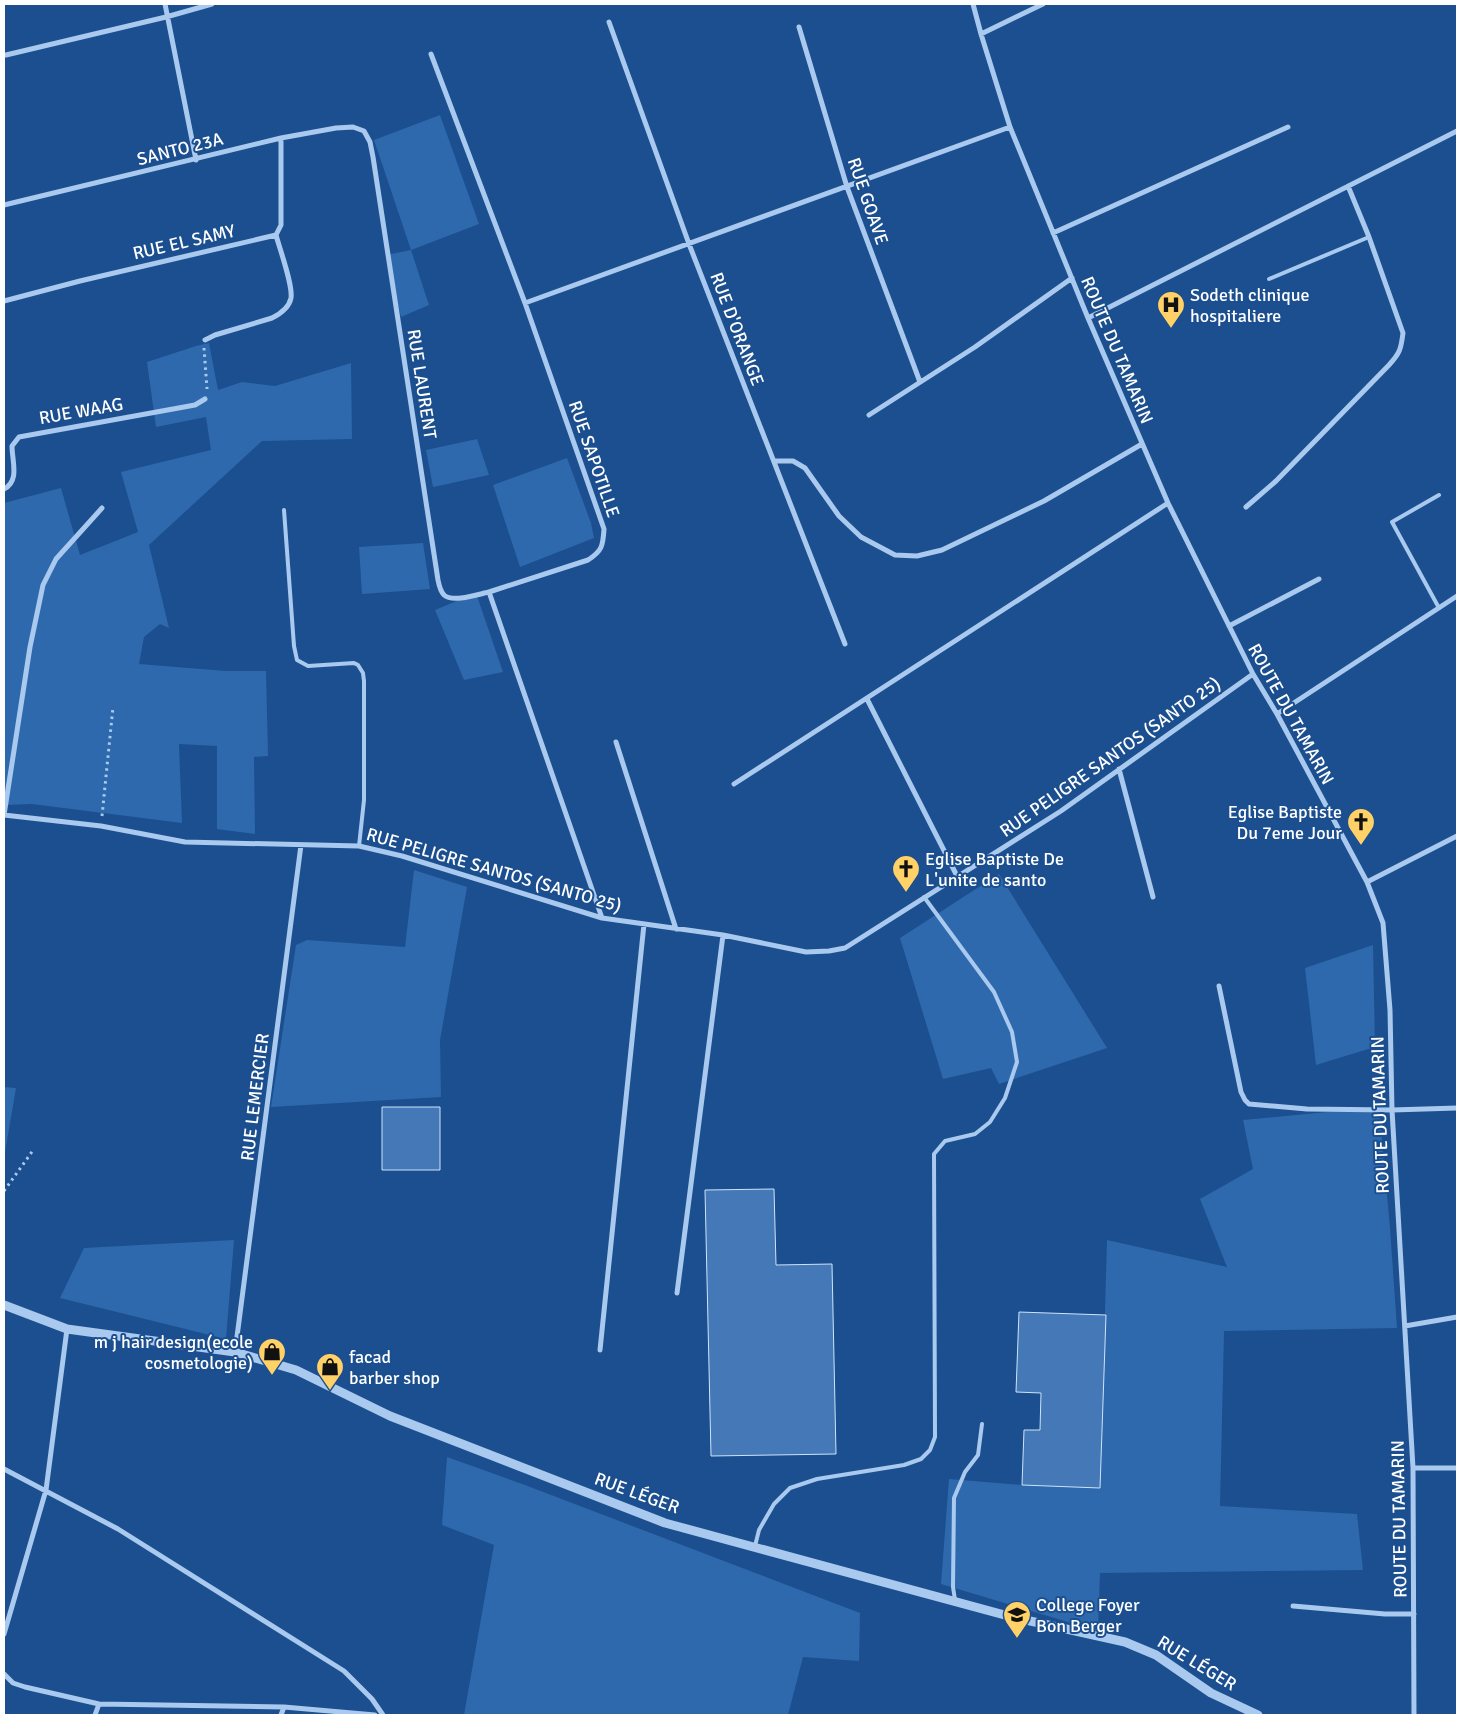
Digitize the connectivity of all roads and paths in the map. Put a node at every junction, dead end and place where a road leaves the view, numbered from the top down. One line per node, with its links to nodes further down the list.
1 (164, 4): 5 (street)
2 (212, 4): 5 (street)
3 (973, 4): 8 (street, ROUTE DU TAMARIN)
4 (1043, 4): 8 (street)
5 (166, 17): 10 (street); 16 (street)
6 (608, 22): 23 (street, RUE D'ORANGE)
7 (798, 27): 18 (street, RUE GOAVE)
8 (981, 34): 11 (street, ROUTE DU TAMARIN)
9 (431, 54): 27 (street, RUE SAPOTILLE)
10 (6, 55)
11 (1010, 127): 18 (street); 20 (street, ROUTE DU TAMARIN)
12 (1288, 127): 20 (street)
13 (364, 131): 15 (street, SANTO 23A); 42 (street, RUE LAURENT)
14 (1457, 131): 17 (street)
15 (281, 138): 16 (street, SANTO 23A); 21 (street)
16 (196, 160): 19 (street, SANTO 23A)
17 (1348, 186): 22 (street); 28 (street)
18 (847, 187): 23 (street); 30 (street, RUE GOAVE)
19 (4, 205)
20 (1053, 233): 24 (street, ROUTE DU TAMARIN)
21 (276, 236): 26 (street, RUE EL SAMY); 29 (street)
22 (1369, 236): 25 (lane); 38 (street)
23 (689, 244): 27 (street); 34 (street, RUE D'ORANGE)
24 (1072, 278): 28 (street, ROUTE DU TAMARIN); 30 (street)
25 (1269, 279)
26 (4, 301)
27 (525, 303): 42 (street, RUE SAPOTILLE)
28 (1088, 318): 33 (street, ROUTE DU TAMARIN)
29 (205, 340): 31 (path)
30 (920, 382): 32 (street)
31 (205, 399): 35 (street, RUE WAAG)
32 (870, 415)
33 (1142, 444): 34 (street); 37 (street, ROUTE DU TAMARIN)
34 (774, 461): 46 (street, RUE D'ORANGE)
35 (4, 489)
36 (1439, 494): 44 (lane)
37 (1168, 504): 45 (street, ROUTE DU TAMARIN); 48 (street)
38 (1246, 507)
39 (102, 508): 54 (street)
40 (284, 510): 58 (lane)
41 (1319, 579): 45 (street)
42 (489, 592): 63 (street)
43 (1457, 596): 44 (street)
44 (1439, 608): 50 (street)
45 (1229, 626): 47 (street, ROUTE DU TAMARIN)
46 (845, 644)
47 (1253, 674): 50 (street, ROUTE DU TAMARIN); 52 (street, RUE PELIGRE SANTOS (SANTO 25))
48 (866, 699): 53 (street); 59 (street)
49 (113, 707): 55 (path)
50 (1277, 714): 60 (street, ROUTE DU TAMARIN)
51 (616, 742): 65 (street)
52 (1119, 770): 59 (street, RUE PELIGRE SANTOS (SANTO 25)); 62 (street)
53 (734, 784)
54 (4, 816): 55 (street, RUE PELIGRE SANTOS (SANTO 25))
55 (101, 826): 57 (street, RUE PELIGRE SANTOS (SANTO 25))
56 (1457, 836): 60 (street)
57 (301, 845): 58 (street, RUE PELIGRE SANTOS (SANTO 25)); 78 (street, RUE LEMERCIER)
58 (359, 846): 63 (street, RUE PELIGRE SANTOS (SANTO 25))
59 (957, 876): 61 (street, RUE PELIGRE SANTOS (SANTO 25))
60 (1366, 882): 69 (street, ROUTE DU TAMARIN)
61 (924, 897): 66 (street, RUE PELIGRE SANTOS (SANTO 25)); 84 (lane)
62 (1152, 897)
63 (602, 918): 64 (street, RUE PELIGRE SANTOS (SANTO 25))
64 (644, 924): 65 (street, RUE PELIGRE SANTOS (SANTO 25)); 77 (street)
65 (676, 929): 66 (street, RUE PELIGRE SANTOS (SANTO 25))
66 (723, 935): 72 (street)
67 (1218, 986): 69 (street)
68 (1457, 1108): 69 (street)
69 (1392, 1110): 75 (street, ROUTE DU TAMARIN)
70 (34, 1149): 71 (path)
71 (4, 1191)
72 (677, 1293)
73 (4, 1305): 76 (street, RUE LÉGER)
74 (1457, 1317): 75 (street)
75 (1405, 1326): 80 (street, ROUTE DU TAMARIN)
76 (67, 1328): 78 (street, RUE LÉGER); 83 (street)
77 (600, 1350)
78 (236, 1352): 84 (street, RUE LÉGER)
79 (982, 1424): 85 (lane)
80 (1413, 1468): 81 (street); 87 (street, ROUTE DU TAMARIN)
81 (1457, 1468)
82 (4, 1469): 83 (street)
83 (46, 1490): 88 (street); 95 (street)
84 (754, 1546): 85 (street, RUE LÉGER)
85 (955, 1601): 96 (street, RUE LÉGER)
86 (1293, 1606): 87 (street)
87 (1414, 1614): 97 (street, ROUTE DU TAMARIN)
88 (4, 1634)
89 (4, 1674): 90 (street)
90 (99, 1704): 91 (street); 92 (street)
91 (284, 1707): 93 (street); 94 (street)
92 (95, 1715)
93 (281, 1715)
94 (375, 1715)
95 (384, 1715)
96 (1258, 1715)
97 (1414, 1715)

